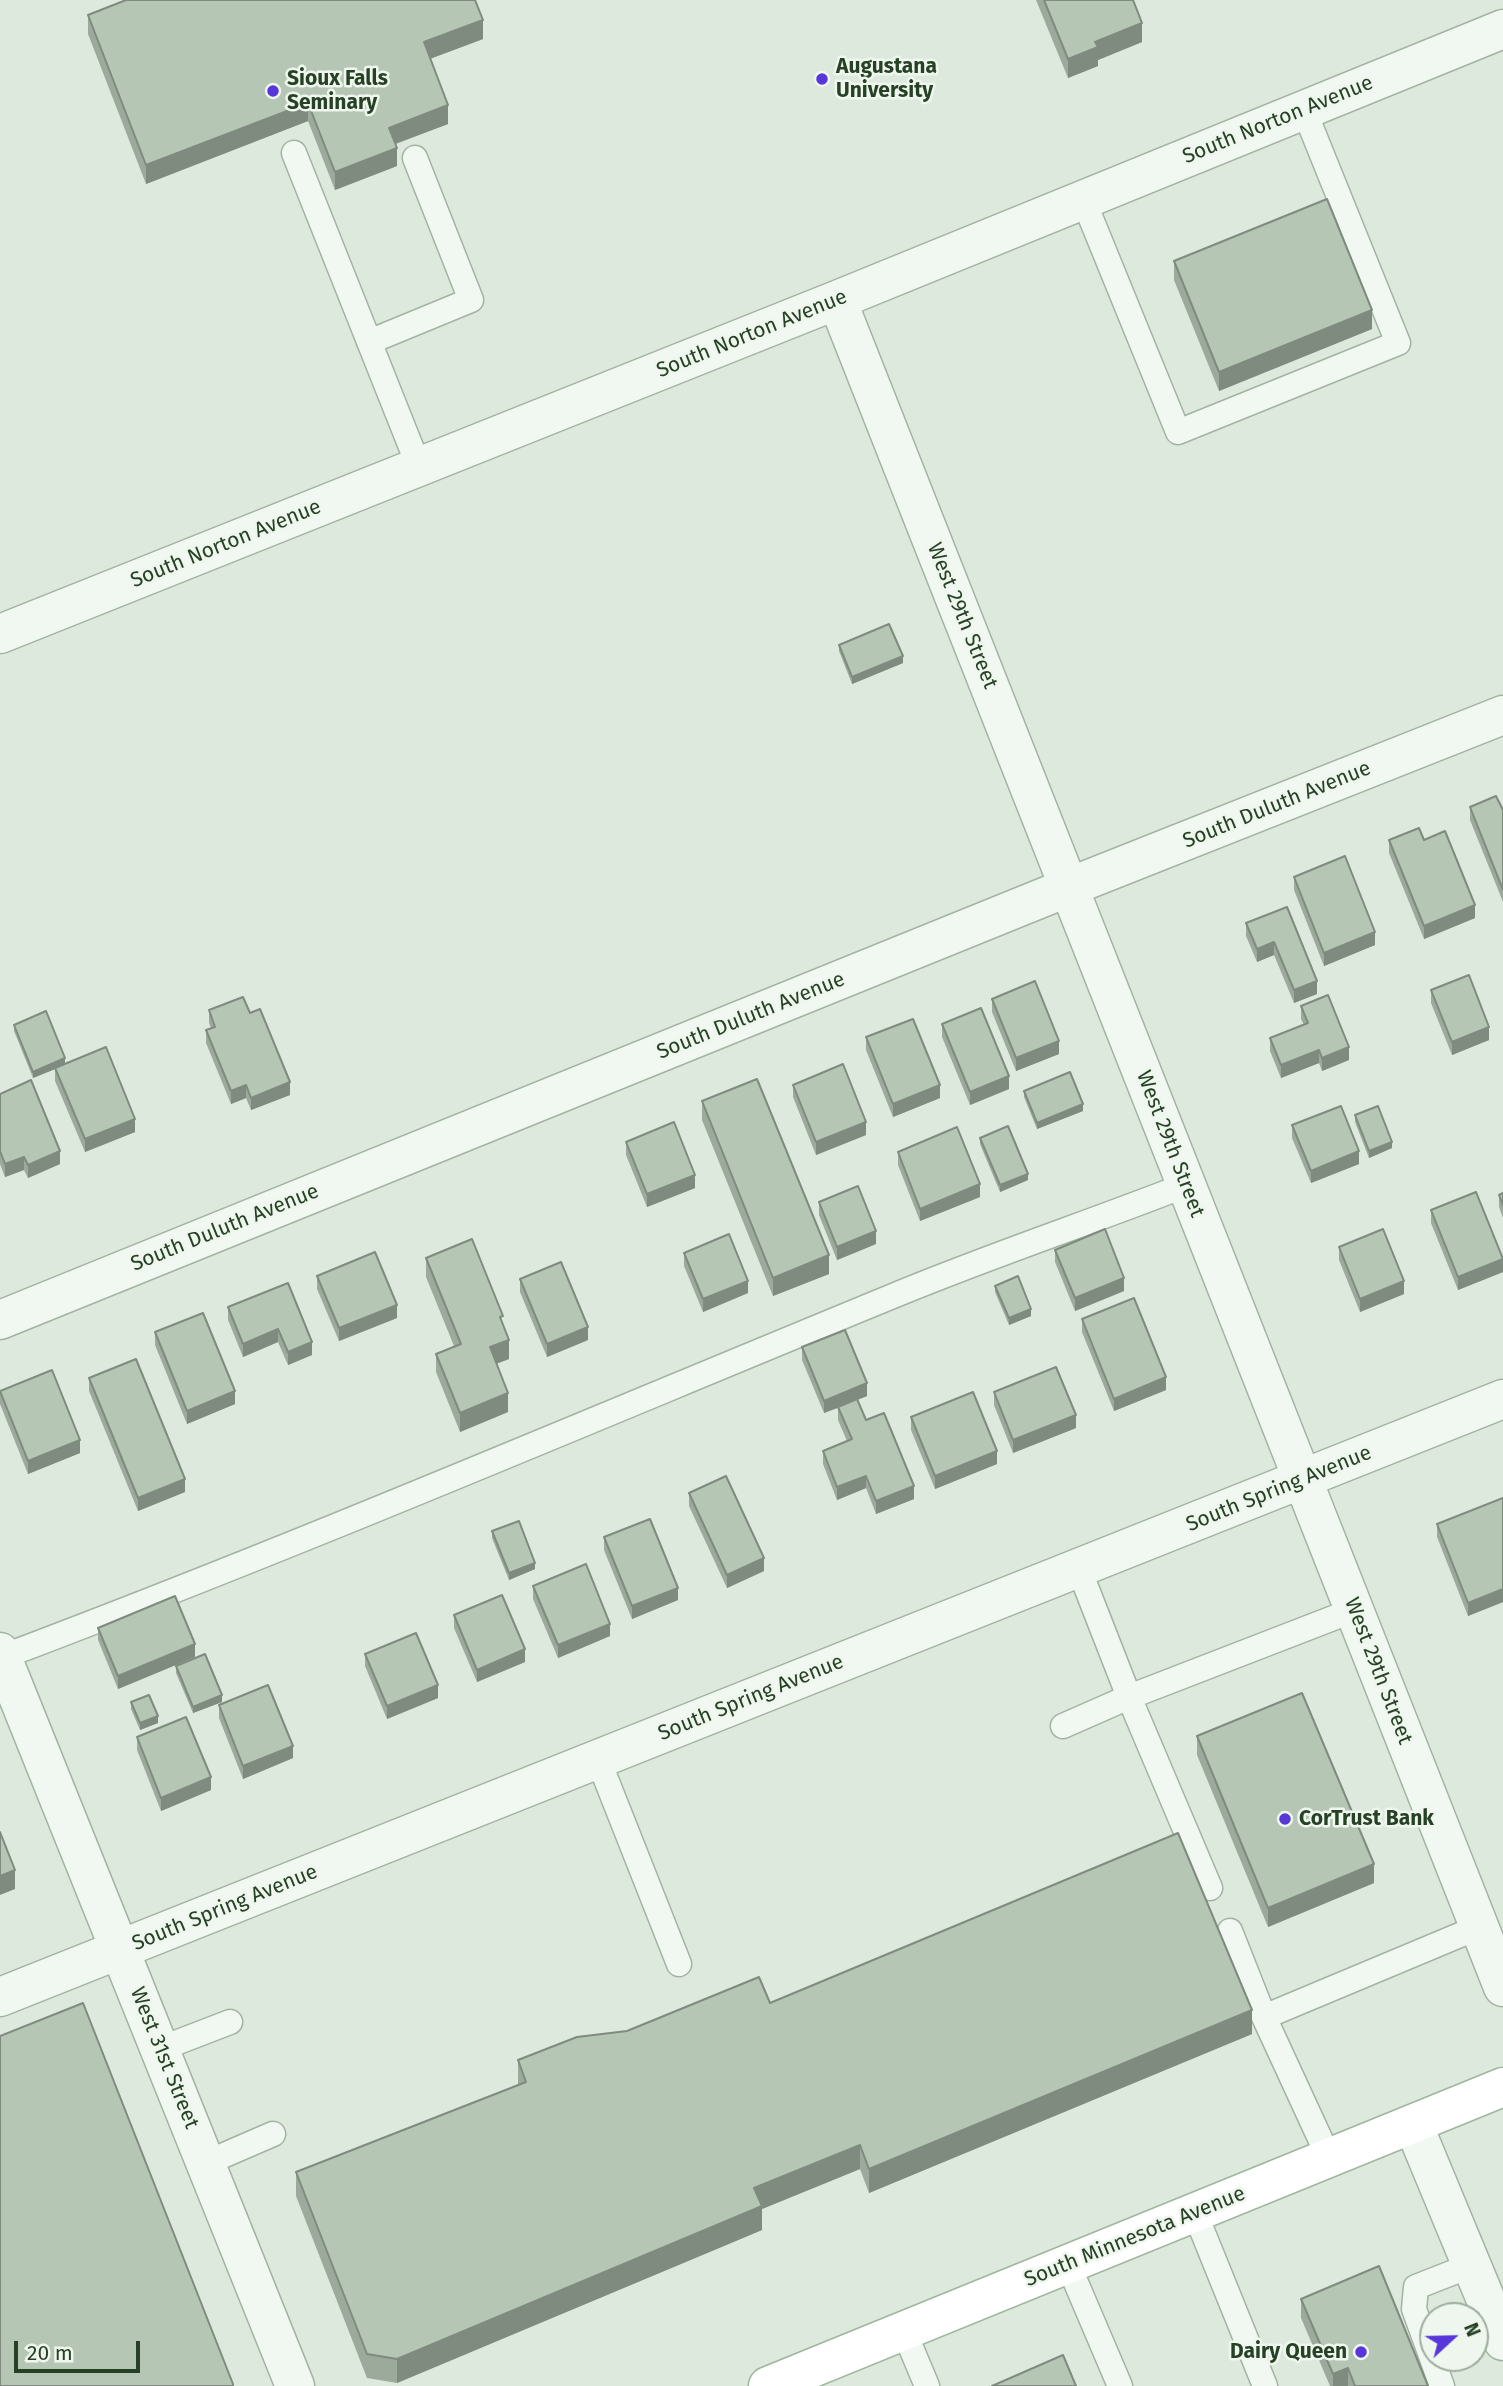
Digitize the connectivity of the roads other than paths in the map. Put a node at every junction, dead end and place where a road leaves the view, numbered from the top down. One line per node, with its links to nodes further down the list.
1 (1503, 29): 2 (street, South Norton Avenue)
2 (1304, 110): 5 (street, South Norton Avenue); 5 (lane)
3 (294, 153): 7 (lane)
4 (415, 158): 7 (lane)
5 (1083, 199): 6 (street, South Norton Avenue)
6 (837, 300): 8 (street, South Norton Avenue); 11 (street, West 29th Street)
7 (369, 342): 8 (lane)
8 (419, 467): 9 (street, South Norton Avenue)
9 (0, 634)
10 (1503, 715): 11 (street, South Duluth Avenue)
11 (1069, 887): 12 (street, West 29th Street); 13 (street, South Duluth Avenue)
12 (1186, 1185): 15 (street, West 29th Street); 18 (lane)
13 (0, 1320)
14 (1503, 1399): 15 (street, South Spring Avenue)
15 (1303, 1480): 16 (street, South Spring Avenue); 17 (street, West 29th Street)
16 (1079, 1569): 19 (lane); 21 (street, South Spring Avenue)
17 (1354, 1610): 19 (lane); 23 (street, West 29th Street)
18 (1, 1654): 25 (street, West 31st Street)
19 (1129, 1698): 20 (lane); 22 (lane)
20 (1063, 1726)
21 (598, 1759): 25 (street, South Spring Avenue); 26 (lane)
22 (1210, 1888)
23 (1479, 1927): 27 (street, West 29th Street); 29 (lane)
24 (1230, 1931): 29 (lane)
25 (120, 1949): 28 (street, South Spring Avenue); 31 (street, West 31st Street)
26 (679, 1964)
27 (1503, 1987)
28 (0, 1997)
29 (1264, 2017): 35 (lane)
30 (230, 2022): 31 (lane)
31 (160, 2049): 36 (street, West 31st Street)
32 (1503, 2087): 33 (main road, South Minnesota Avenue)
33 (1413, 2124): 35 (main road, South Minnesota Avenue); 39 (street)
34 (273, 2134): 36 (lane)
35 (1328, 2158): 37 (main road, South Minnesota Avenue)
36 (206, 2163): 43 (street, West 31st Street)
37 (1195, 2213): 38 (main road, South Minnesota Avenue); 47 (lane)
38 (1068, 2264): 40 (main road, South Minnesota Avenue); 46 (lane)
39 (1472, 2265): 41 (street); 48 (lane)
40 (904, 2331): 42 (main road, South Minnesota Avenue); 45 (lane)
41 (1503, 2341)
42 (821, 2376): 44 (main road, South Minnesota Avenue)
43 (295, 2386)
44 (768, 2386)
45 (927, 2386)
46 (1120, 2386)
47 (1265, 2386)
48 (1442, 2386)

